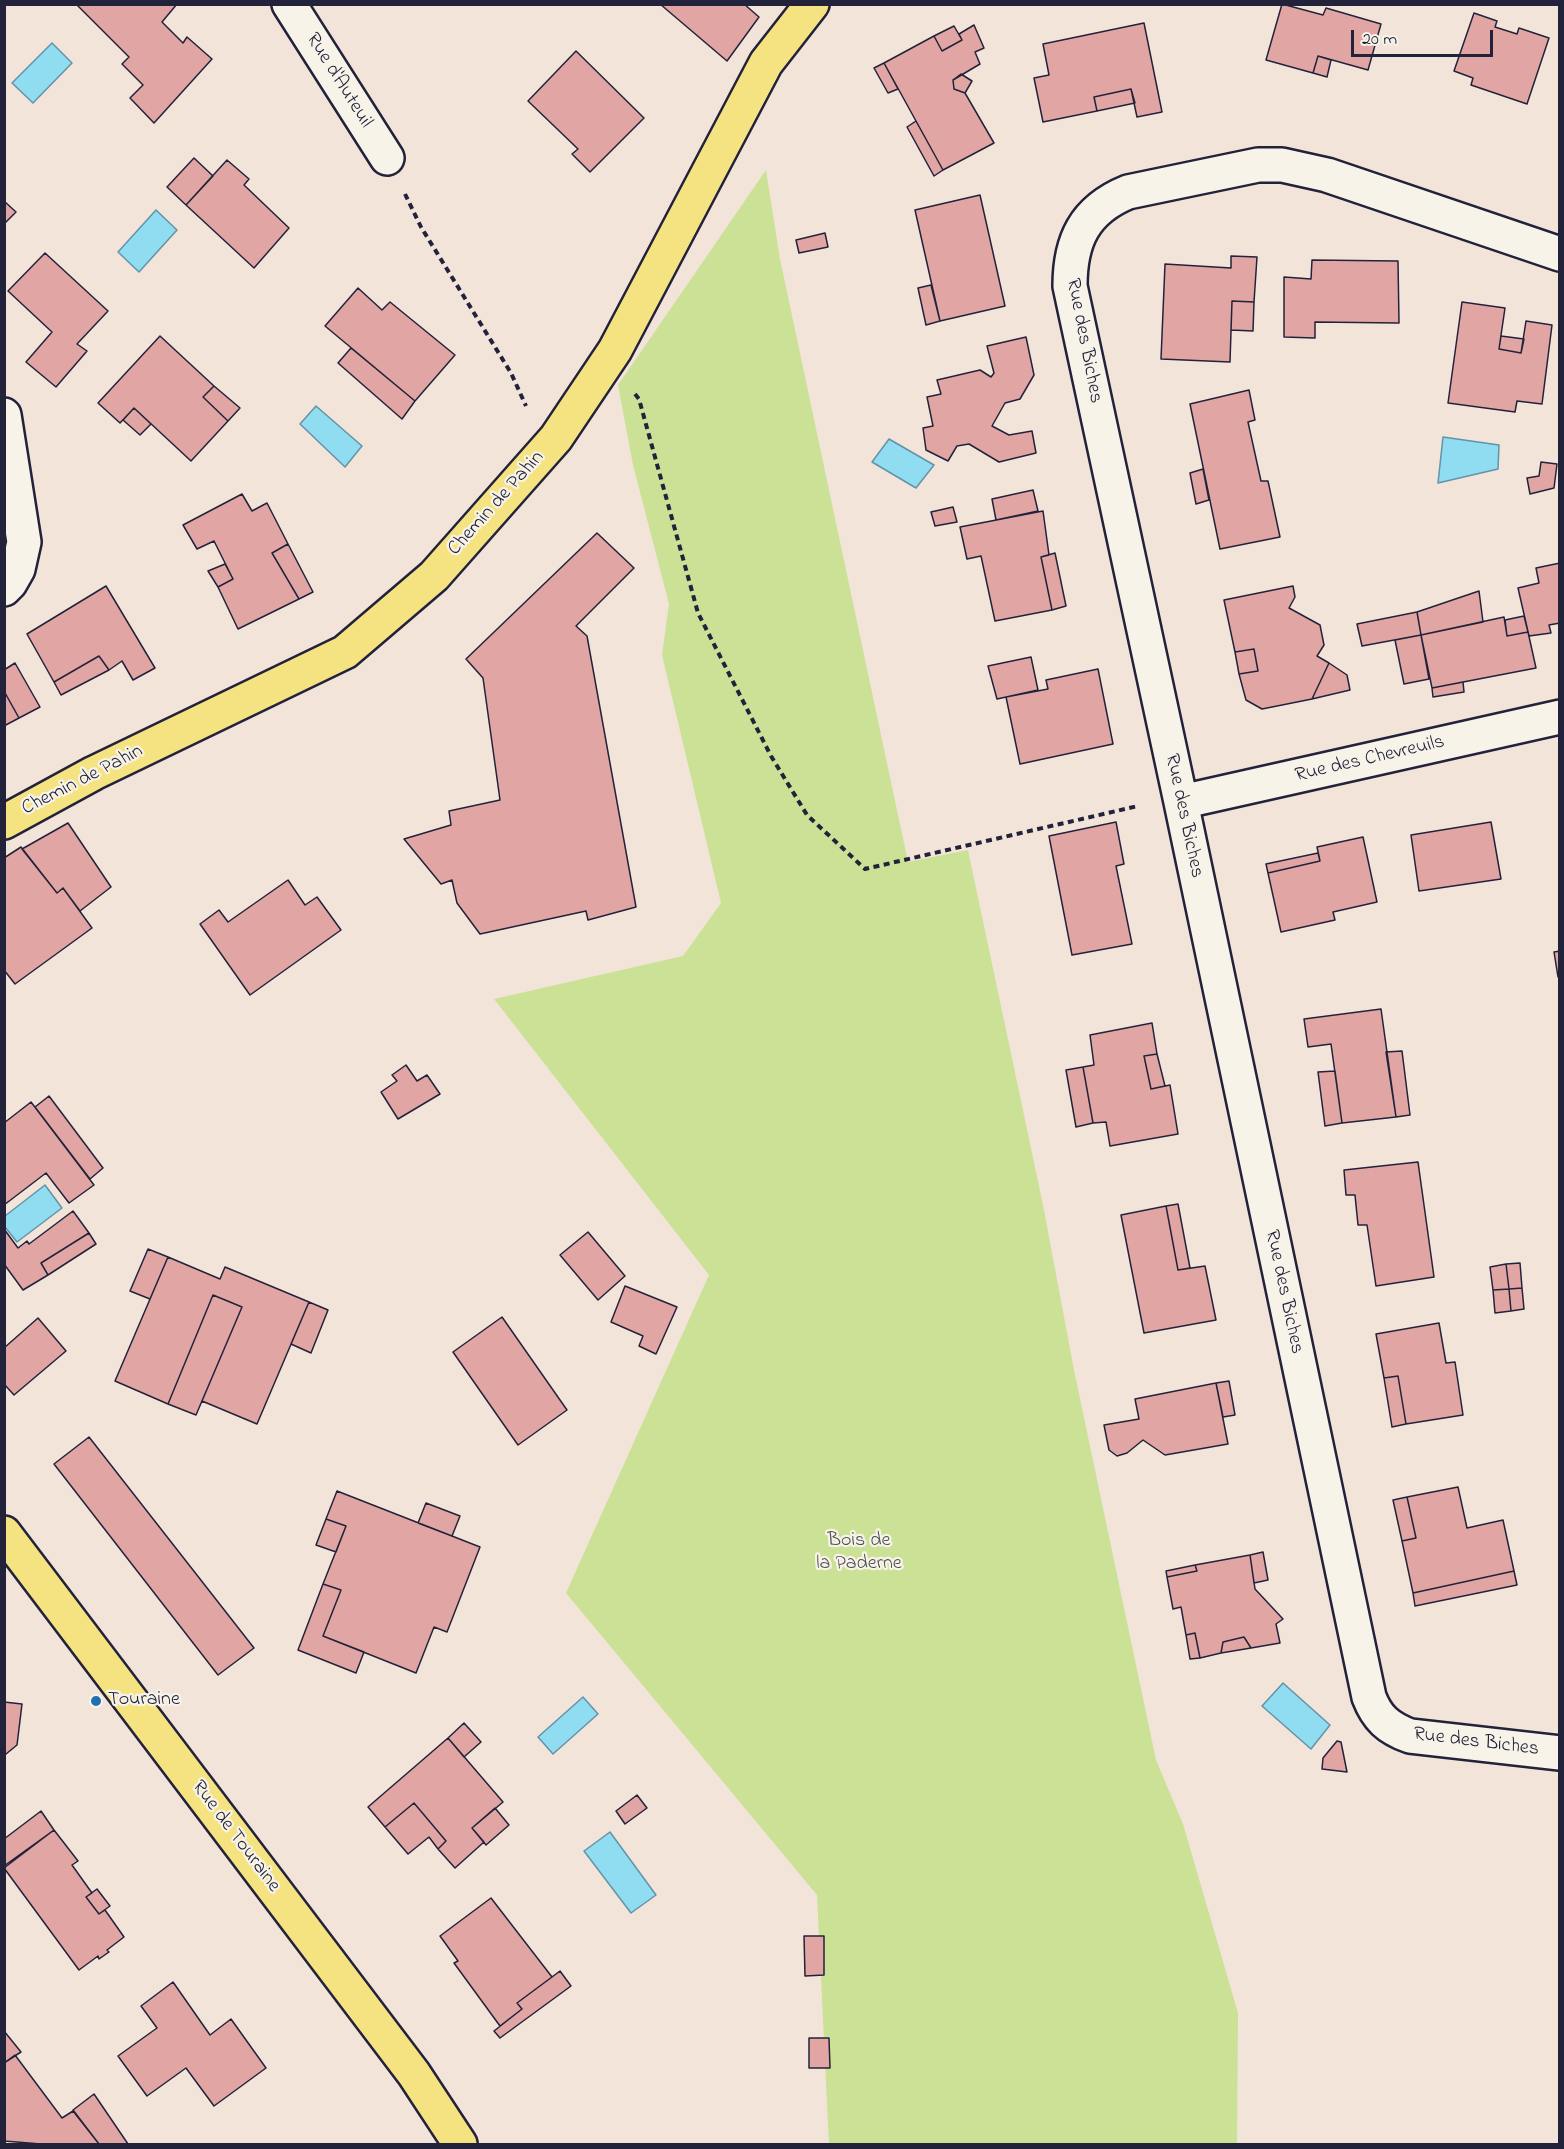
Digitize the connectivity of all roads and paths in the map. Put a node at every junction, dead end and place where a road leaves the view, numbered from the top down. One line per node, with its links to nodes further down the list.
1 (289, 4): 3 (street, Rue d'Auteuil)
2 (812, 4): 11 (main road, Chemin de Pahin)
3 (387, 158): 7 (path)
4 (1560, 254): 10 (street, Rue des Biches)
5 (630, 388): 10 (path)
6 (4, 415): 8 (street)
7 (524, 415)
8 (4, 589)
9 (1560, 717): 10 (street, Rue des Chevreuils)
10 (1181, 802): 13 (street, Rue des Biches)
11 (4, 822)
12 (4, 1533): 14 (main road, Rue de Touraine)
13 (1560, 1753)
14 (460, 2145)

